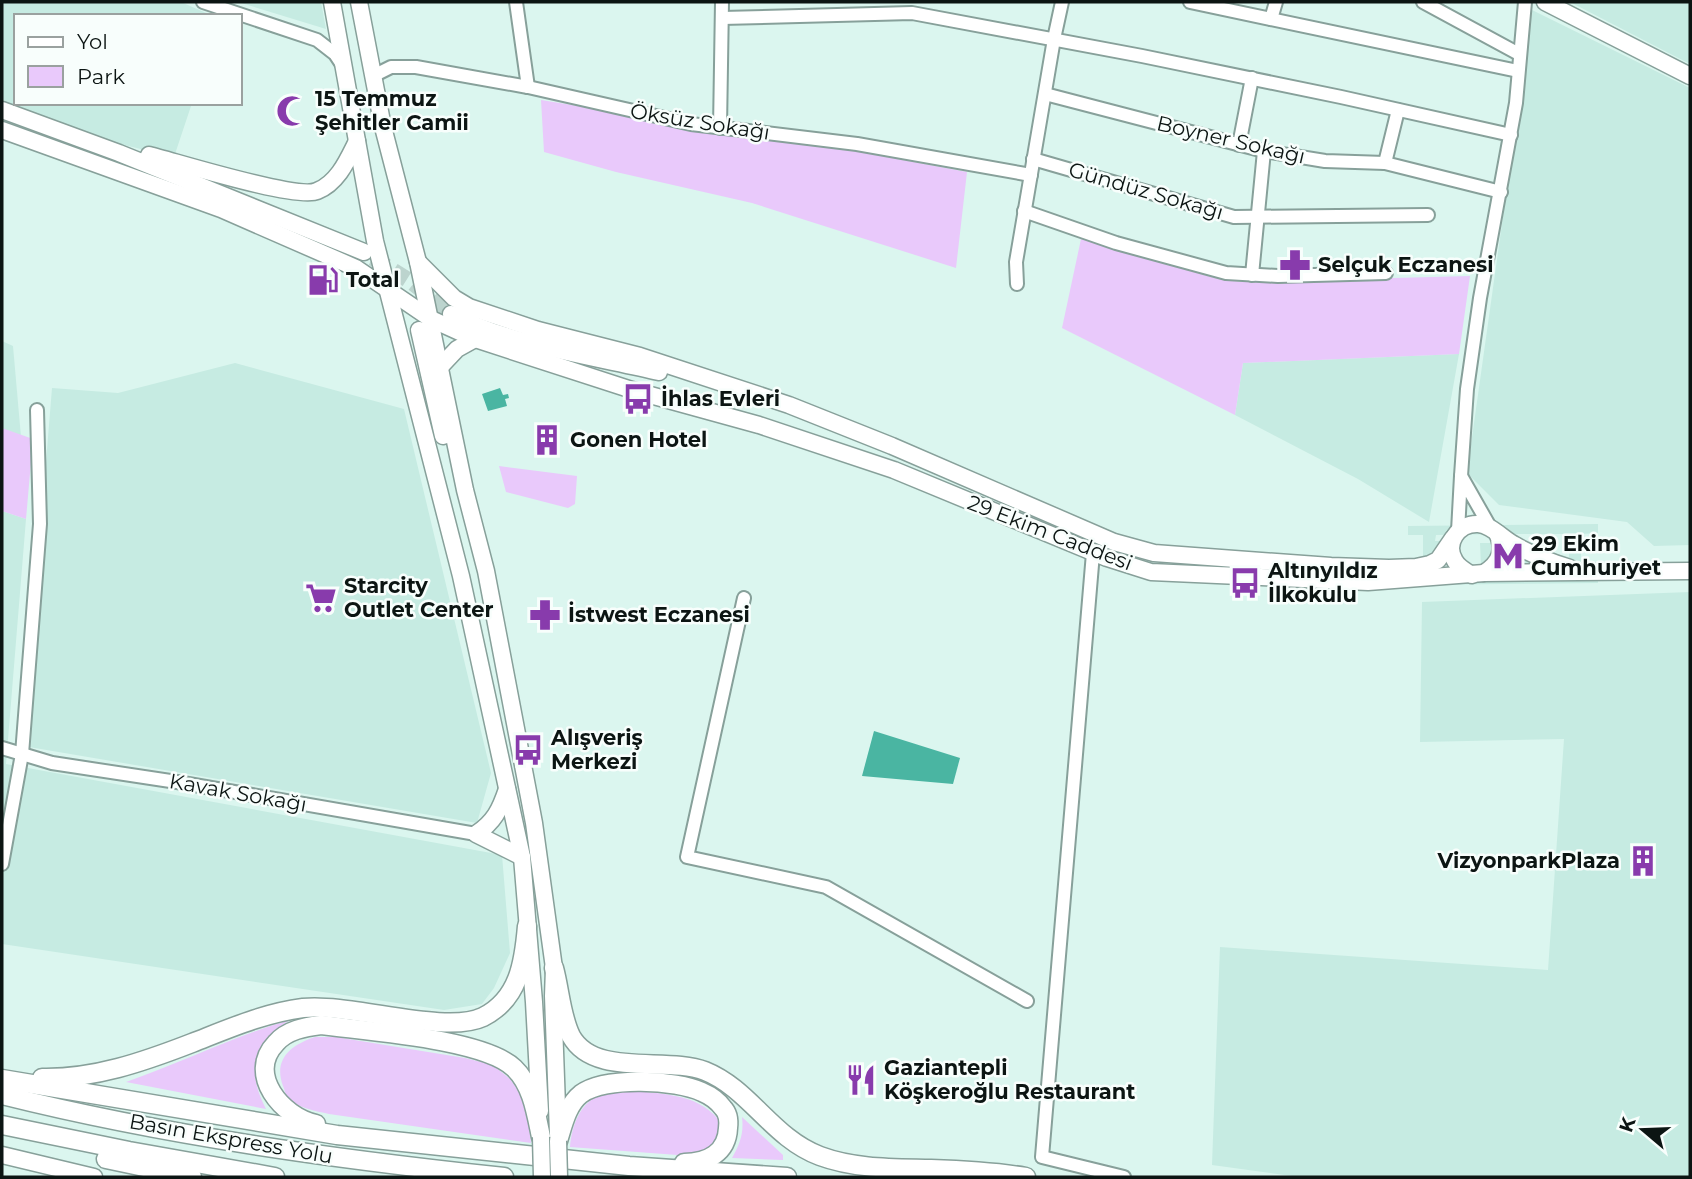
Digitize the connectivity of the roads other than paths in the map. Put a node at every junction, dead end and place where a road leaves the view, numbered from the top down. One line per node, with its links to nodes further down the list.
1 (203, 2): 12 (street)
2 (332, 2): 16 (main road)
3 (359, 2): 22 (main road)
4 (516, 2): 25 (street)
5 (722, 2): 14 (street)
6 (1062, 2): 18 (street)
7 (1190, 2): 15 (street)
8 (1276, 2): 15 (street)
9 (1423, 2): 19 (street)
10 (1525, 2): 19 (street)
11 (1545, 2): 23 (main road)
12 (239, 14)
13 (242, 15): 17 (street)
14 (722, 18): 18 (street); 29 (street)
15 (1271, 19): 21 (street)
16 (337, 31): 17 (street); 20 (main road)
17 (317, 40): 20 (street)
18 (1054, 40): 24 (street); 26 (street)
19 (1519, 54): 21 (street)
20 (344, 66): 32 (main road)
21 (1518, 71): 31 (street)
22 (373, 76): 25 (street, Öksüz Sokağı); 44 (main road)
23 (1690, 76)
24 (1252, 78): 28 (street); 33 (street)
25 (528, 87): 29 (street, Öksüz Sokağı)
26 (1045, 94): 33 (street, Boyner Sokağı); 36 (street)
27 (2, 110): 35 (main road)
28 (1398, 110): 31 (street); 37 (street)
29 (720, 128): 38 (street, Öksüz Sokağı)
30 (2, 130): 48 (main road, 29 Ekim Caddesi)
31 (1511, 135): 39 (street)
32 (357, 141): 35 (main road); 48 (main road)
33 (1239, 145): 34 (street, Boyner Sokağı)
34 (1264, 151): 37 (street, Boyner Sokağı); 42 (street)
35 (120, 153): 43 (main road)
36 (1033, 159): 38 (street); 42 (street, Gündüz Sokağı)
37 (1385, 163): 39 (street, Boyner Sokağı)
38 (1031, 175): 40 (street)
39 (1501, 192): 55 (street)
40 (1024, 211): 46 (street); 47 (street)
41 (1428, 215): 42 (street, Gündüz Sokağı)
42 (1258, 217): 46 (street)
43 (364, 252)
44 (418, 262): 50 (main road); 53 (main road, 29 Ekim Caddesi)
45 (1386, 273): 46 (street)
46 (1252, 275)
47 (1017, 284)
48 (386, 289): 50 (main road, 29 Ekim Caddesi); 66 (main road)
49 (451, 314): 53 (main road)
50 (425, 325): 51 (main road, 29 Ekim Caddesi); 52 (main road); 63 (main road)
51 (475, 339): 52 (main road); 58 (main road, 29 Ekim Caddesi)
52 (440, 367): 63 (main road)
53 (737, 388): 57 (main road, 29 Ekim Caddesi)
54 (37, 410): 65 (street)
55 (1461, 476): 56 (street); 57 (street)
56 (1493, 530): 57 (main road); 60 (main road); 61 (main road)
57 (1456, 535): 61 (main road)
58 (1093, 553): 61 (main road, 29 Ekim Caddesi); 91 (street)
59 (1690, 571): 60 (main road, 29 Ekim Caddesi)
60 (1586, 573): 61 (main road, 29 Ekim Caddesi)
61 (1478, 574)
62 (744, 598): 72 (street)
63 (499, 633): 71 (main road)
64 (2, 748): 65 (street, Kavak Sokağı)
65 (22, 754): 67 (street, Kavak Sokağı); 69 (street)
66 (508, 787): 67 (main road); 68 (main road)
67 (476, 834): 68 (main road)
68 (522, 856): 70 (main road)
69 (2, 864)
70 (527, 926): 73 (highway); 78 (main road)
71 (554, 968): 78 (main road); 81 (highway)
72 (1027, 1001)
73 (2, 1074)
74 (2, 1079): 77 (highway)
75 (2, 1095): 85 (highway, Basın Ekspress Yolu)
76 (6, 1126): 83 (highway); 84 (highway, Basın Ekspress Yolu)
77 (384, 1138): 78 (highway); 80 (highway)
78 (550, 1139): 80 (highway); 86 (main road, bridge); 87 (main road, bridge)
79 (2, 1155): 82 (main road)
80 (629, 1166): 88 (highway)
81 (970, 1172): 89 (highway); 90 (highway)
82 (94, 1177)
83 (192, 1177)
84 (275, 1177)
85 (504, 1177)
86 (542, 1177)
87 (559, 1177)
88 (787, 1177)
89 (913, 1177)
90 (1026, 1177)
91 (1124, 1177)

